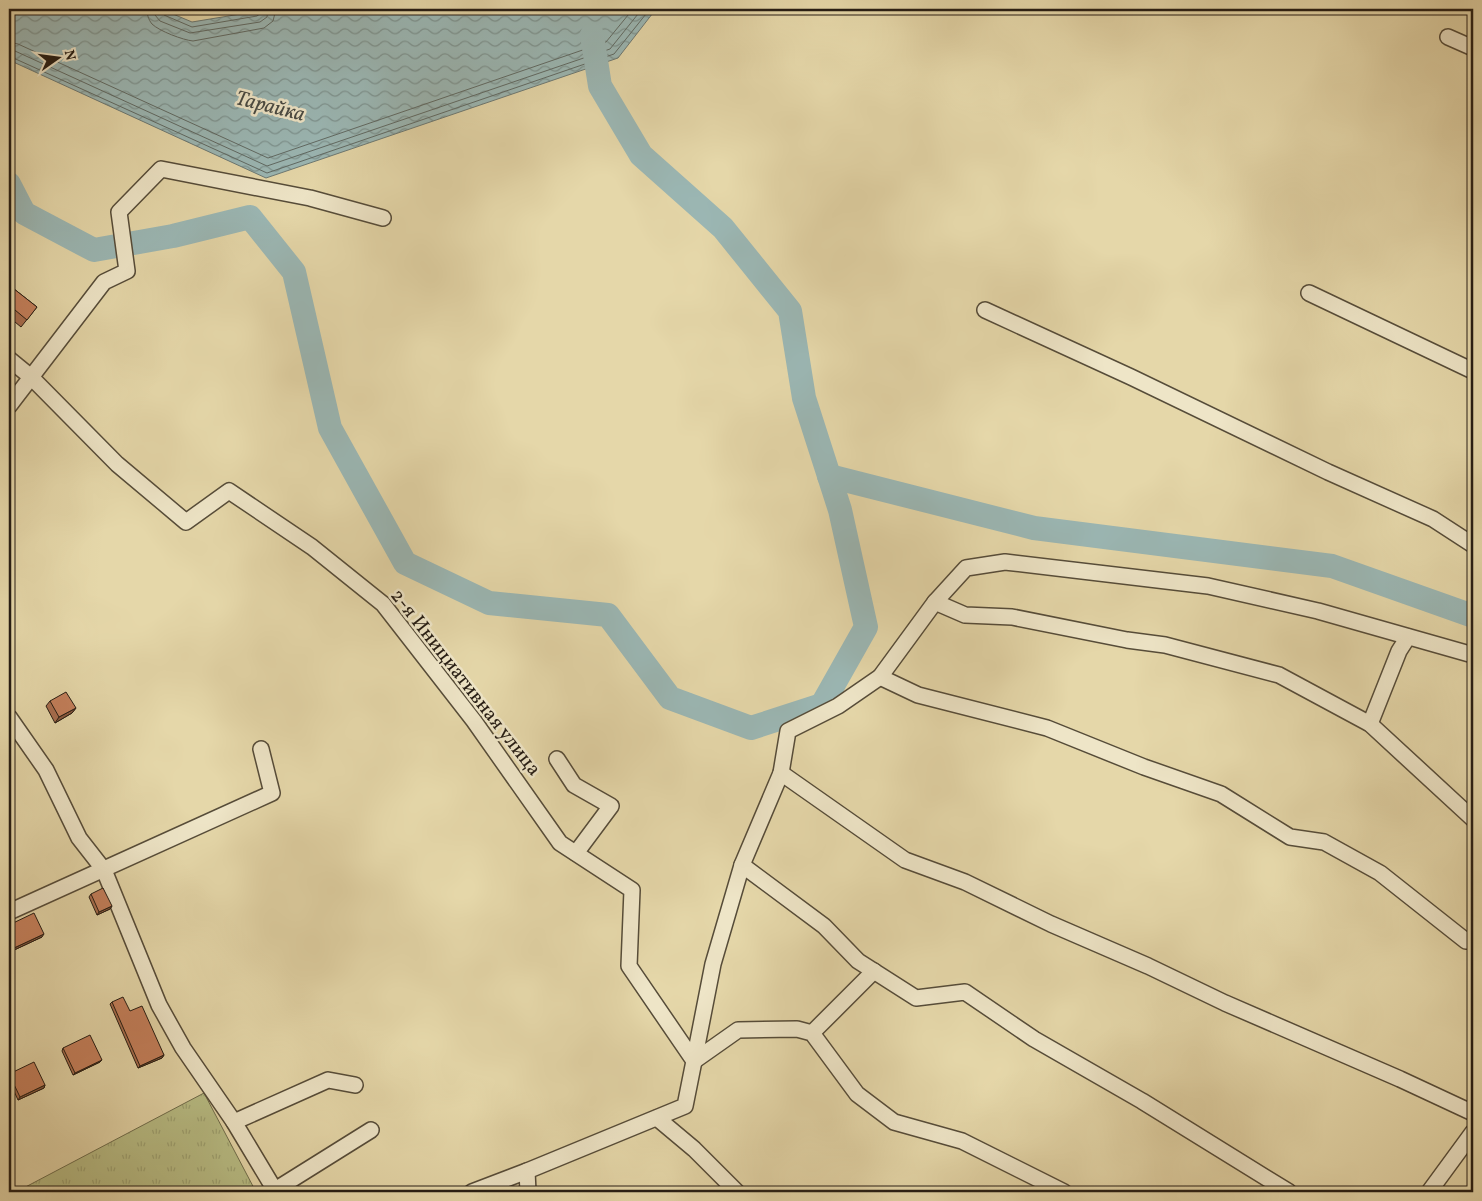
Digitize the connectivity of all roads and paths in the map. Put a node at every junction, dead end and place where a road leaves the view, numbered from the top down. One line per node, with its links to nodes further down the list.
1 (1448, 37): 2 (street)
2 (1473, 48)
3 (383, 218): 8 (street)
4 (1309, 293): 7 (street)
5 (985, 310): 10 (street)
6 (9, 359): 8 (street, 2-я Инициативная улица)
7 (1473, 371)
8 (31, 377): 9 (street); 21 (street, 2-я Инициативная улица)
9 (9, 406)
10 (1473, 545)
11 (935, 602): 12 (street); 14 (street); 16 (street)
12 (1408, 637): 13 (street); 16 (street)
13 (1473, 655)
14 (880, 677): 19 (street); 25 (street)
15 (9, 716): 23 (street)
16 (1370, 724): 20 (street)
17 (261, 749): 23 (street)
18 (557, 759): 21 (street)
19 (781, 773): 22 (street); 30 (street)
20 (1473, 819)
21 (576, 853): 28 (street, 2-я Инициативная улица)
22 (742, 865): 26 (street); 28 (street)
23 (104, 870): 24 (street); 32 (street)
24 (9, 912)
25 (1466, 941)
26 (874, 971): 27 (street); 41 (street)
27 (812, 1033): 28 (street); 40 (street)
28 (694, 1061): 31 (street)
29 (355, 1084): 32 (street)
30 (1473, 1113)
31 (657, 1118): 35 (street); 39 (street)
32 (234, 1122): 36 (street)
33 (371, 1130): 36 (street)
34 (1473, 1132): 42 (street)
35 (527, 1170): 37 (street); 38 (street)
36 (275, 1191)
37 (472, 1192)
38 (528, 1192)
39 (737, 1192)
40 (1064, 1192)
41 (1289, 1192)
42 (1429, 1192)

